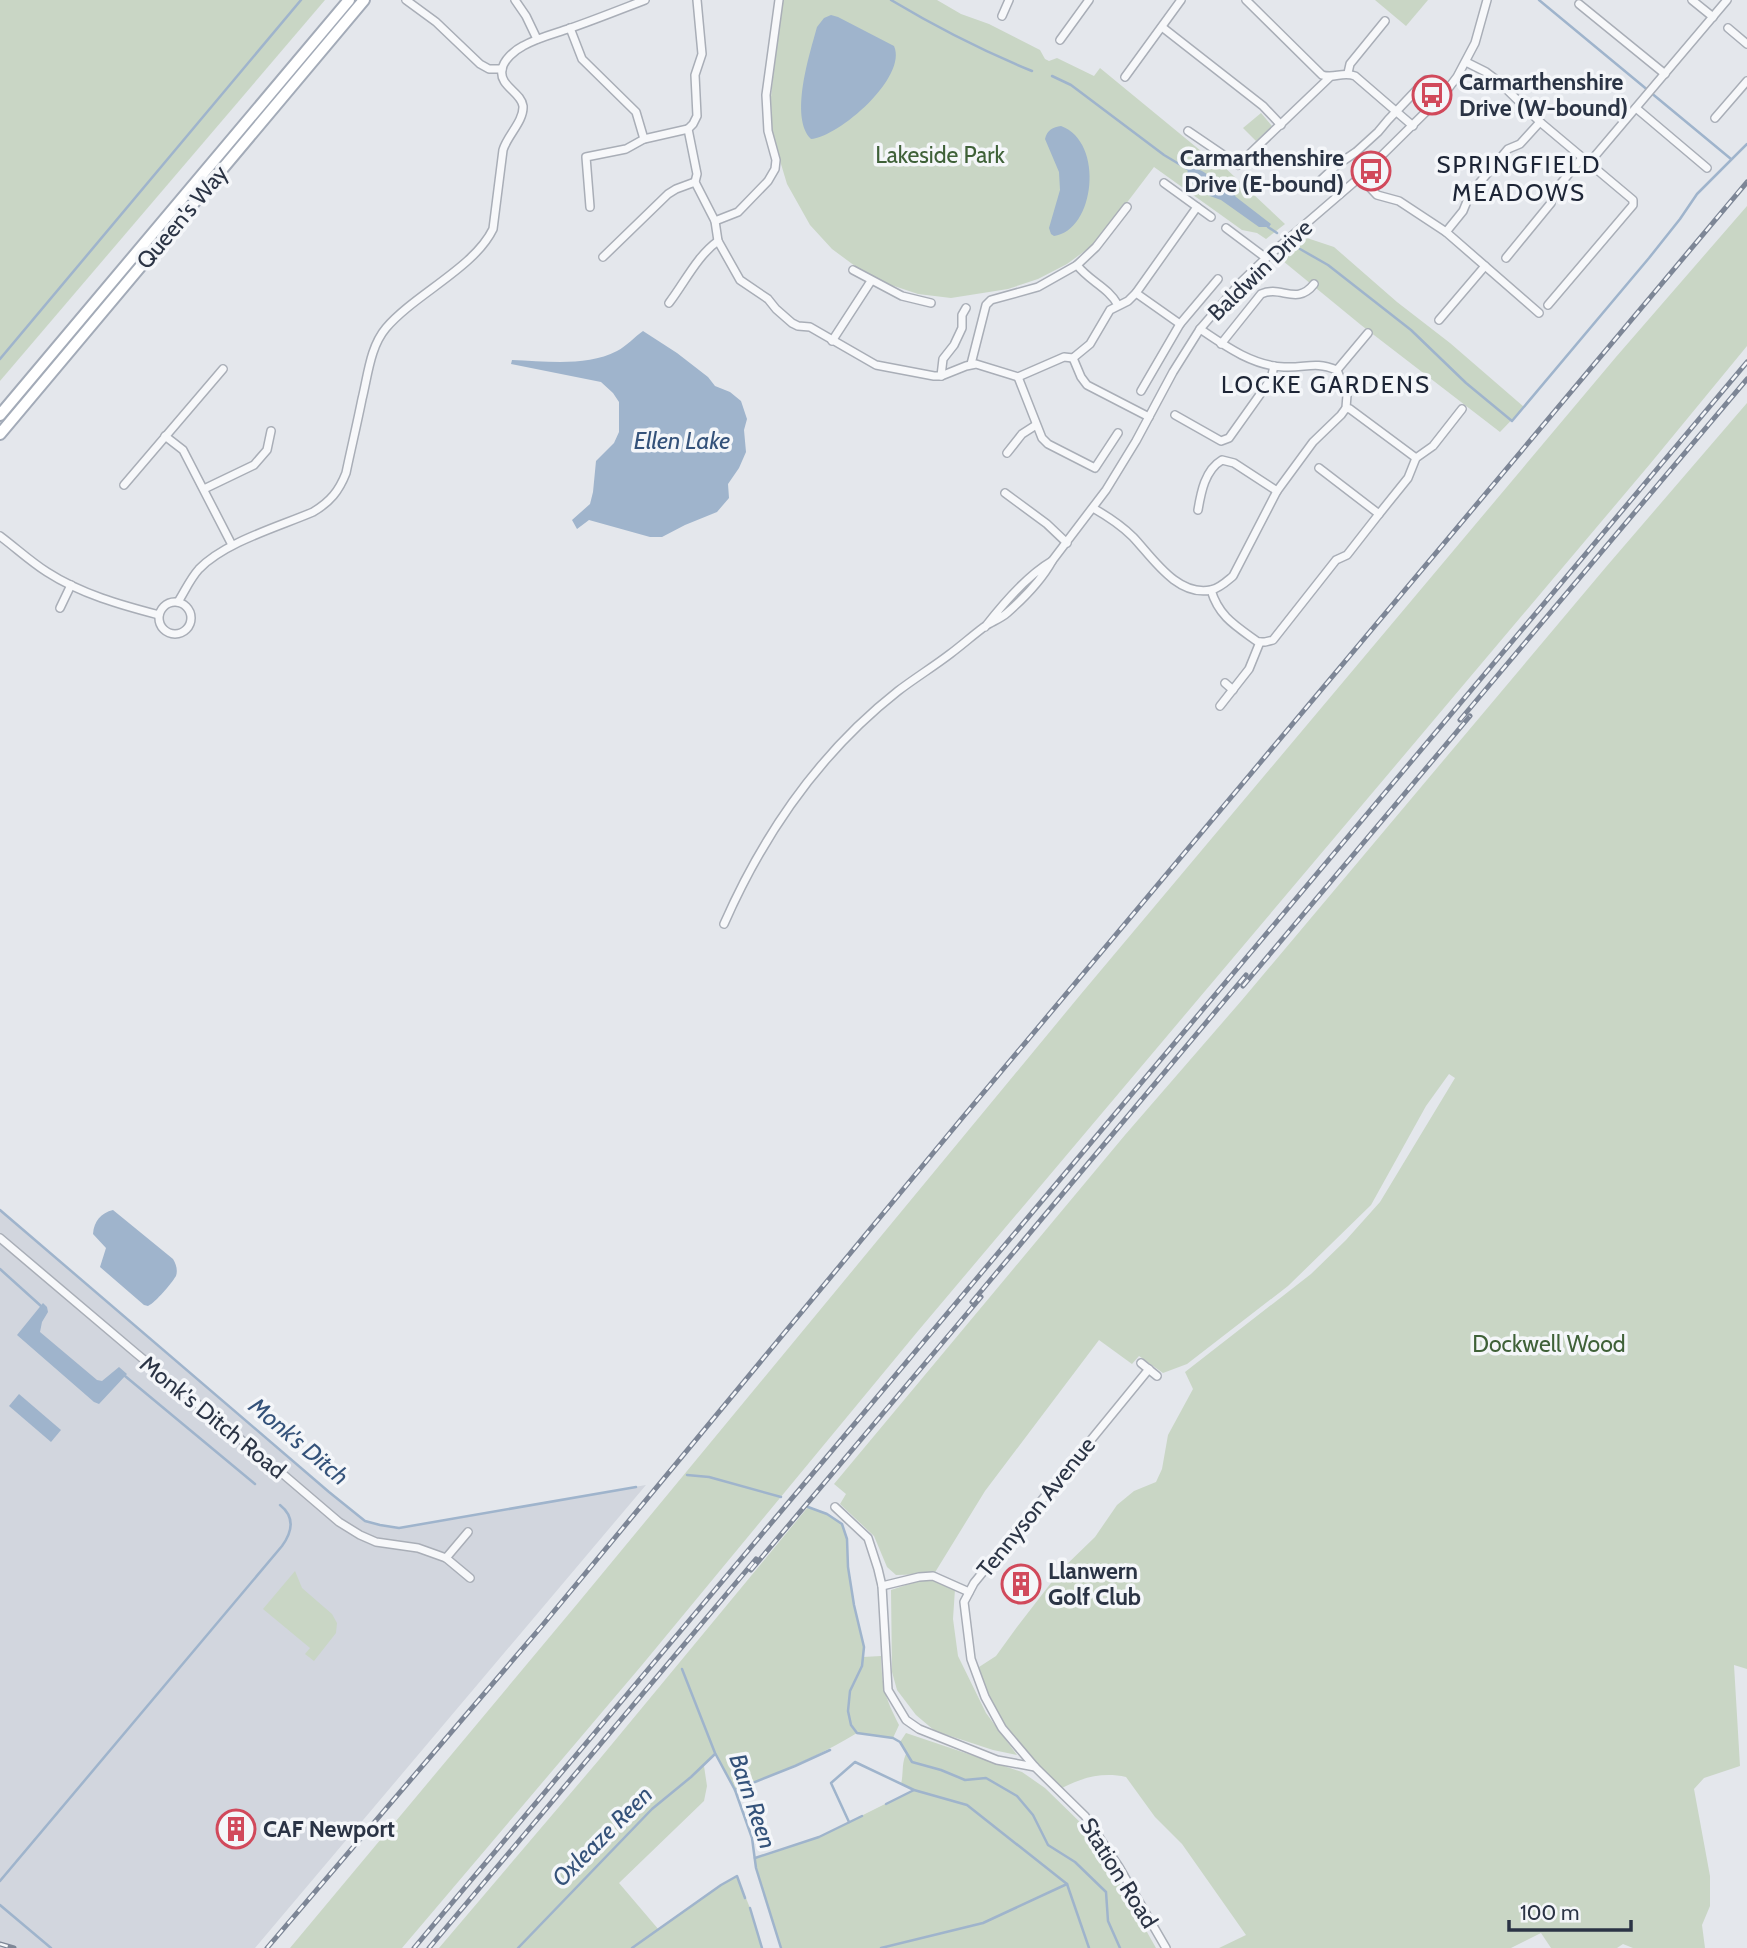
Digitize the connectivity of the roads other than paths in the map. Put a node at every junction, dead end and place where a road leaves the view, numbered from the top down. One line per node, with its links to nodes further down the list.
1 (349, 0): 88 (main road, Queen's Way)
2 (363, 0): 94 (main road, Queen's Way)
3 (406, 0): 26 (street)
4 (515, 0): 22 (street)
5 (645, 0): 20 (street)
6 (697, 0): 39 (street)
7 (779, 0): 52 (street)
8 (1009, 0): 16 (street)
9 (1089, 0): 23 (street)
10 (1181, 0): 19 (street)
11 (1246, 0): 29 (street)
12 (1487, 0): 25 (street, Baldwin Drive)
13 (1692, 0): 17 (street)
14 (1727, 0): 17 (street)
15 (1579, 4): 28 (street)
16 (1002, 16)
17 (1713, 17): 28 (street)
18 (1385, 21): 27 (street)
19 (1162, 27): 30 (street); 37 (street)
20 (570, 28): 22 (street); 41 (street)
21 (1728, 28): 24 (street)
22 (537, 40): 26 (street)
23 (1060, 40)
24 (1747, 44)
25 (1466, 62): 36 (street); 38 (street, Baldwin Drive)
26 (502, 69): 108 (street)
27 (1348, 73): 29 (street); 34 (street)
28 (1665, 74): 33 (street)
29 (1330, 77): 37 (street)
30 (1125, 78)
31 (1426, 80): 34 (street)
32 (1747, 81): 35 (street)
33 (1636, 108): 42 (street); 43 (street)
34 (1397, 112): 38 (street); 45 (street)
35 (1715, 118)
36 (1540, 122): 42 (street); 54 (street)
37 (1281, 125): 40 (street)
38 (1413, 126): 44 (street, Baldwin Drive)
39 (688, 128): 41 (street); 46 (street)
40 (1188, 131)
41 (644, 139): 48 (street)
42 (1586, 160): 58 (street); 69 (street)
43 (1707, 168)
44 (1360, 177): 54 (street); 57 (street, Baldwin Drive)
45 (1321, 180)
46 (695, 182): 52 (street); 56 (street)
47 (1164, 183): 50 (street)
48 (590, 207)
49 (1127, 207): 59 (street)
50 (1198, 207): 51 (street); 65 (street)
51 (1211, 217)
52 (715, 221): 55 (street)
53 (1226, 228): 57 (street)
54 (1446, 233): 60 (street)
55 (718, 241): 66 (street); 76 (street)
56 (603, 257)
57 (1266, 258): 74 (street, Baldwin Drive)
58 (1506, 258)
59 (1077, 265): 68 (street); 79 (street)
60 (1485, 266): 71 (street); 72 (street)
61 (853, 271): 63 (street)
62 (1218, 279): 73 (street)
63 (871, 281): 67 (street); 76 (street)
64 (1314, 284): 77 (street)
65 (1136, 293): 68 (street); 73 (street)
66 (668, 303)
67 (931, 303)
68 (1118, 305): 78 (street)
69 (1548, 305)
70 (966, 308): 83 (street)
71 (1539, 313)
72 (1439, 320)
73 (1180, 324): 85 (street)
74 (1200, 329): 77 (street); 90 (street, Baldwin Drive)
75 (1368, 333): 82 (street)
76 (832, 341): 83 (street)
77 (1221, 344): 80 (street)
78 (1073, 358): 84 (street); 90 (street)
79 (971, 365): 83 (street); 84 (street)
80 (1274, 366): 82 (street); 89 (street)
81 (223, 369): 95 (street)
82 (1337, 370): 86 (street)
83 (941, 376)
84 (1018, 377): 91 (street)
85 (1141, 391)
86 (1346, 408): 97 (street); 101 (street)
87 (1462, 409): 97 (street)
88 (0, 415)
89 (1175, 415)
90 (1149, 417): 103 (street, Baldwin Drive)
91 (1036, 425): 93 (street); 96 (street)
92 (271, 431): 100 (street)
93 (1118, 433)
94 (0, 434)
95 (165, 436): 99 (street); 100 (street)
96 (1007, 453)
97 (1416, 458): 105 (street)
98 (1319, 468): 105 (street)
99 (124, 485)
100 (204, 489): 108 (street)
101 (1277, 491): 104 (street); 110 (street)
102 (1005, 493): 107 (street)
103 (1093, 508): 107 (street, Baldwin Drive); 110 (street)
104 (1198, 510)
105 (1379, 514): 114 (street)
106 (0, 536): 109 (street)
107 (1067, 543): 118 (street, Baldwin Drive)
108 (232, 545): 111 (street)
109 (71, 586): 112 (street); 113 (street)
110 (1210, 590): 114 (street)
111 (178, 602): 113 (street); 113 (street)
112 (60, 608)
113 (159, 615)
114 (1261, 642): 116 (street)
115 (1224, 683): 116 (street)
116 (1233, 690): 117 (street)
117 (1220, 706)
118 (724, 924)
119 (0, 1238): 125 (street, Monk's Ditch Road)
120 (1141, 1363): 121 (street)
121 (1149, 1369): 122 (street); 128 (street, Tennyson Avenue)
122 (1157, 1376)
123 (835, 1507): 127 (street)
124 (468, 1532): 125 (street)
125 (446, 1558): 126 (street, Monk's Ditch Road)
126 (470, 1578)
127 (882, 1586): 128 (street); 129 (street)
128 (969, 1592): 129 (street, Tennyson Avenue)
129 (1035, 1767): 130 (street, Station Road)
130 (1166, 1948)

